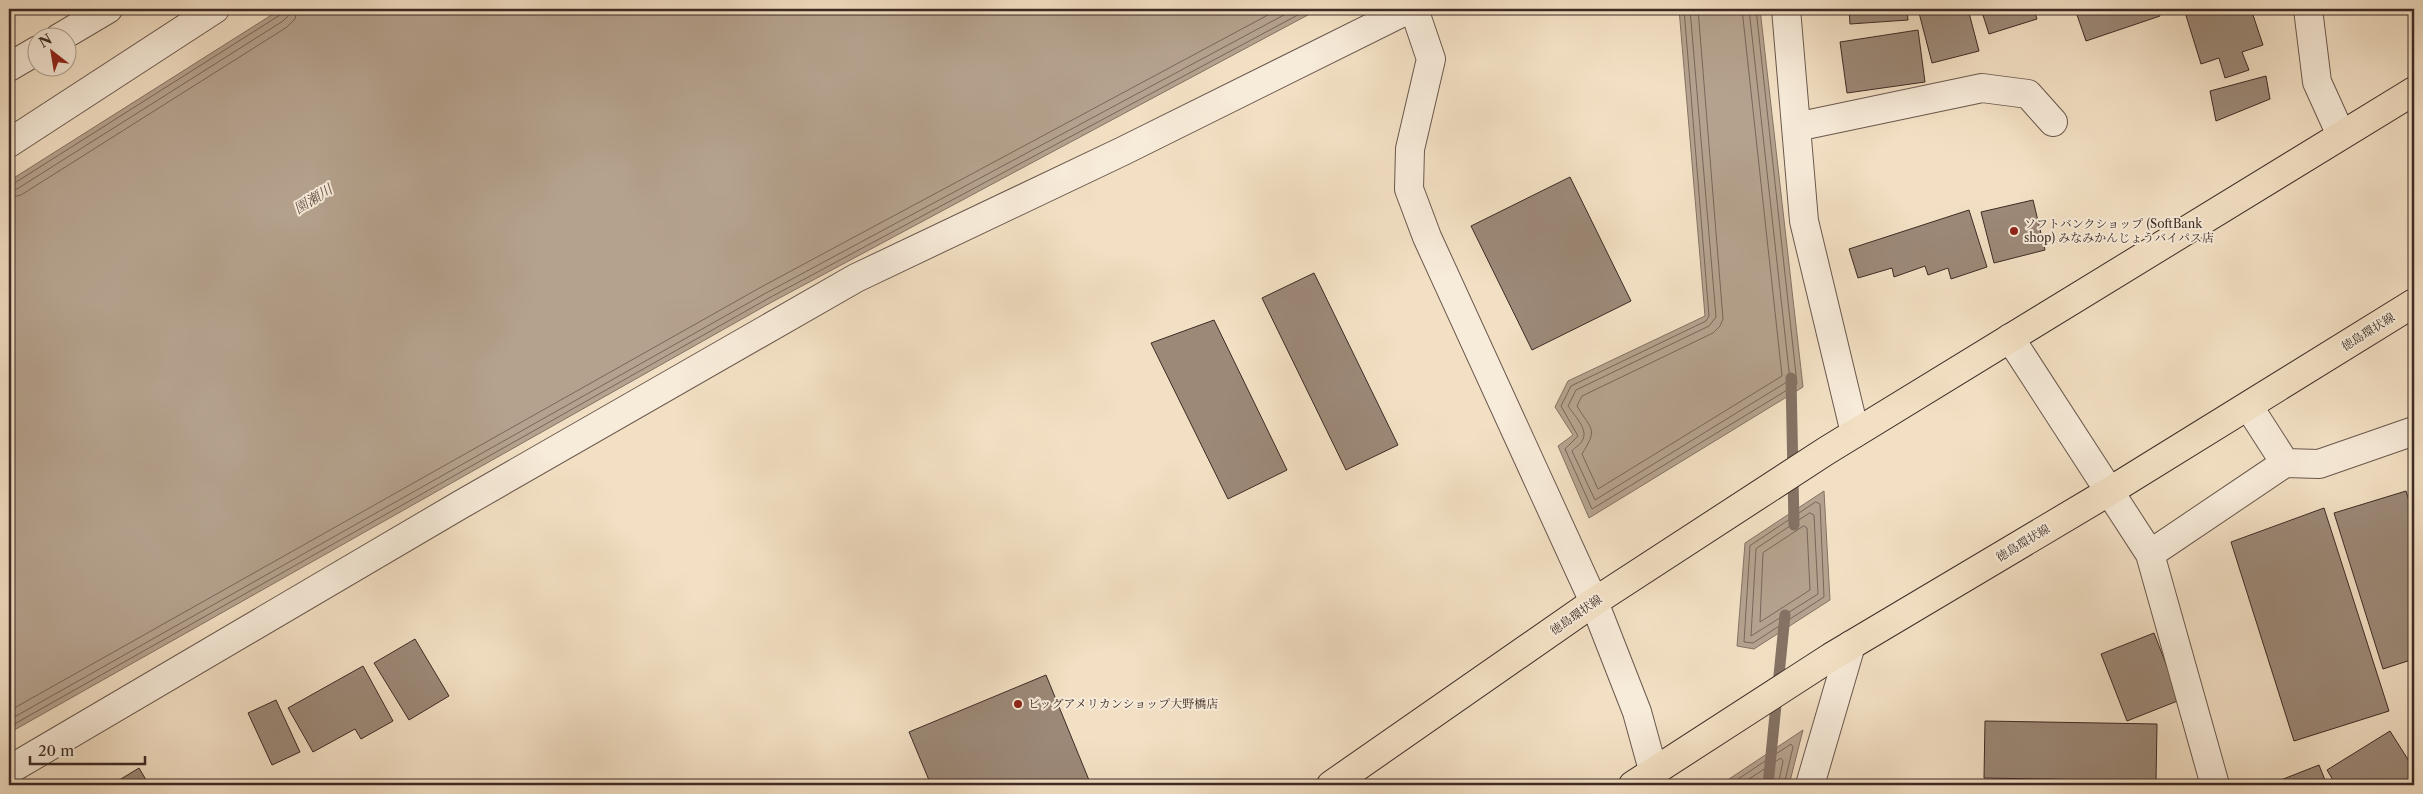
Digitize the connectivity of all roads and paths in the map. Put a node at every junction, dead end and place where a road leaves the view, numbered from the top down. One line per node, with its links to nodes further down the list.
1 (108, 9): 7 (street)
2 (215, 9): 14 (street)
3 (1410, 9): 25 (street)
4 (1414, 9): 23 (street)
5 (1786, 9): 12 (street)
6 (2308, 9): 13 (street)
7 (76, 28)
8 (28, 56): 9 (street)
9 (9, 67)
10 (2414, 91): 13 (main road)
11 (2053, 122): 12 (street)
12 (1796, 127): 19 (street)
13 (2341, 135): 16 (main road)
14 (9, 142)
15 (2414, 303): 17 (main road, 徳島環状線)
16 (2010, 338): 19 (main road); 21 (street)
17 (2249, 407): 20 (street); 21 (main road, 徳島環状線)
18 (2414, 431): 20 (street)
19 (1855, 433): 23 (main road, 徳島環状線)
20 (2285, 463): 22 (street)
21 (2110, 491): 22 (street); 24 (main road, 徳島環状線)
22 (2150, 554): 29 (street)
23 (1594, 602): 26 (street); 27 (main road, 徳島環状線)
24 (1841, 651): 26 (main road, 徳島環状線); 28 (street)
25 (9, 770)
26 (1646, 780)
27 (1331, 785)
28 (1810, 785)
29 (2215, 785)

